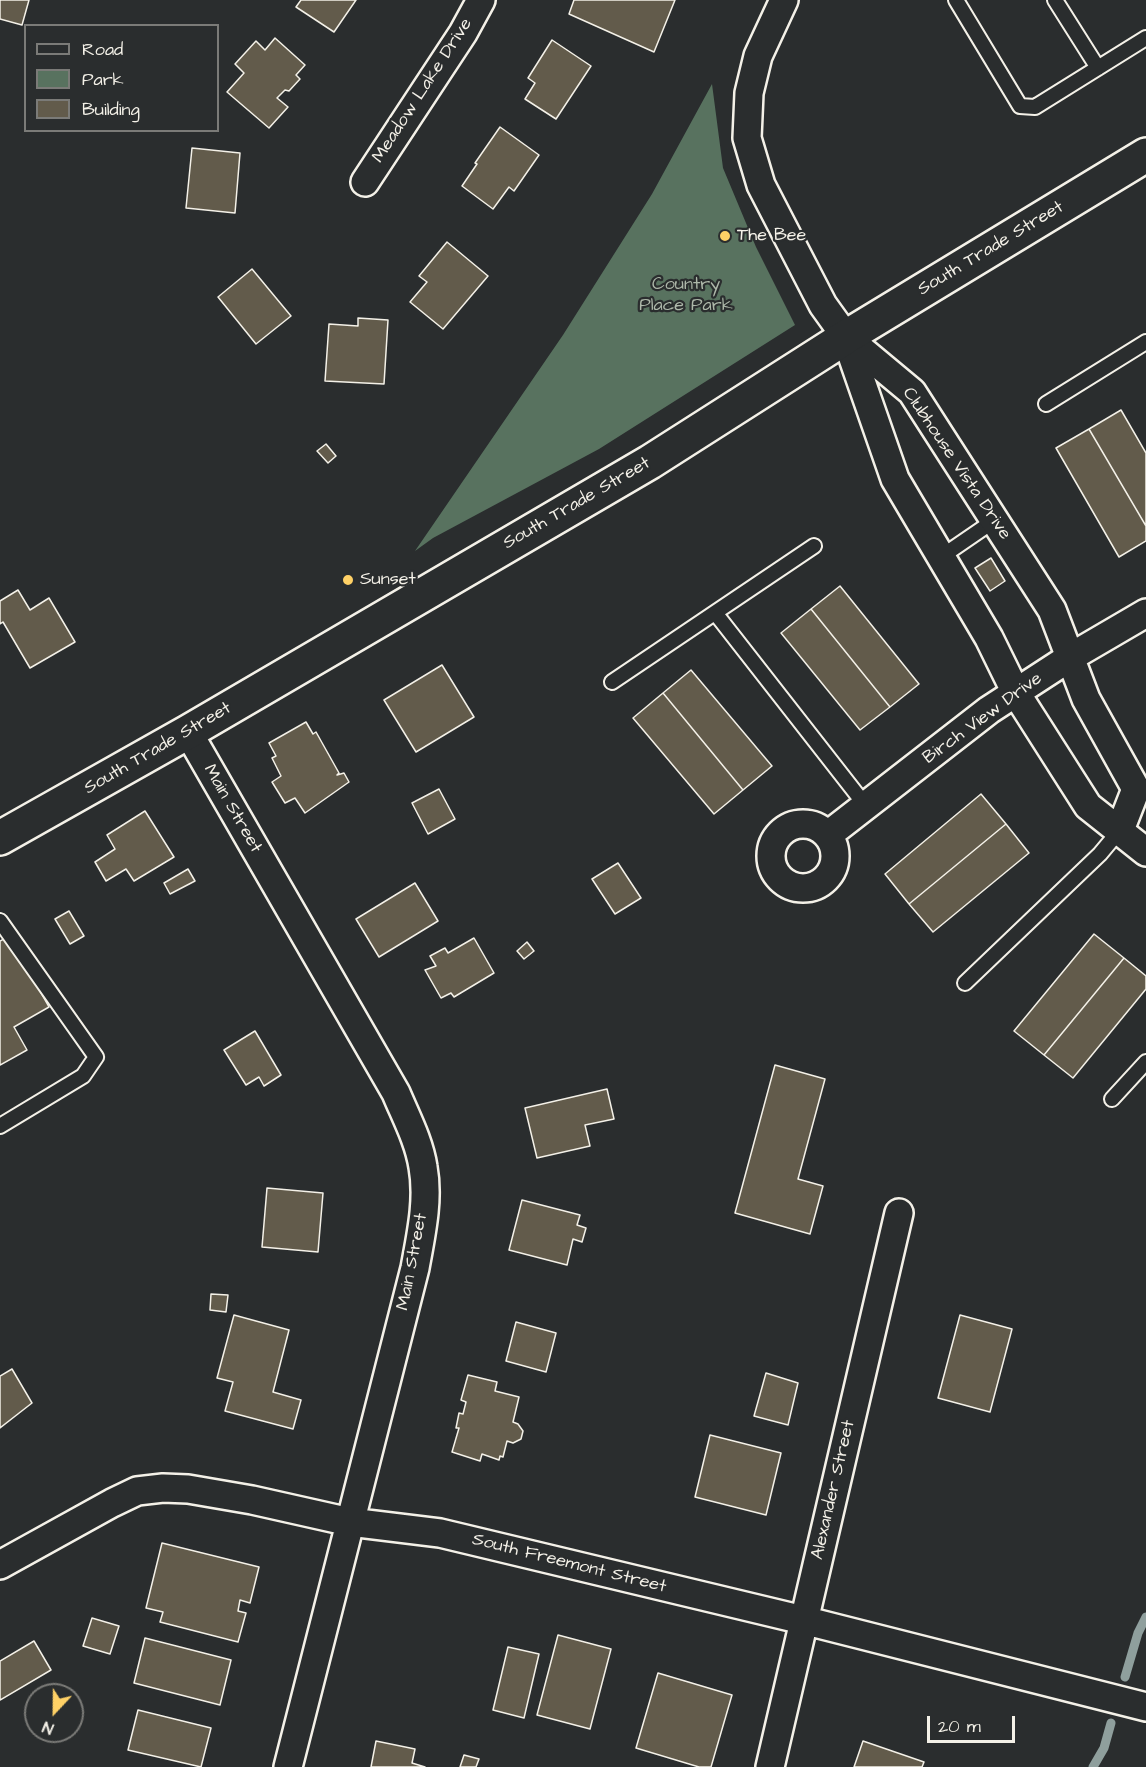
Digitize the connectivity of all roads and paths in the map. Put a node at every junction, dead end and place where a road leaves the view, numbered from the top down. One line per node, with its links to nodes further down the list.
1 (481, 0): 8 (street, Meadow Lake Drive)
2 (784, 0): 9 (street)
3 (956, 0): 6 (lane)
4 (1055, 0): 6 (lane)
5 (1146, 38): 6 (lane)
6 (1098, 68)
7 (1146, 155): 9 (main road, South Trade Street)
8 (365, 182)
9 (846, 337): 12 (street, Clubhouse Vista Drive); 14 (street); 20 (main road, South Trade Street)
10 (1146, 343): 11 (lane)
11 (1046, 404)
12 (995, 520): 14 (lane); 17 (street, Clubhouse Vista Drive)
13 (814, 546): 16 (lane)
14 (940, 557): 19 (street)
15 (1146, 613): 17 (street, Birch View Drive)
16 (716, 614): 18 (lane); 21 (lane)
17 (1069, 658): 19 (street, Birch View Drive); 22 (street, Clubhouse Vista Drive)
18 (612, 682)
19 (1016, 693): 21 (street, Birch View Drive); 22 (street)
20 (188, 732): 24 (main road, South Trade Street); 32 (street, Main Street)
21 (866, 806): 23 (street, Birch View Drive)
22 (1120, 830): 25 (street); 27 (lane)
23 (828, 835)
24 (0, 838)
25 (1146, 852)
26 (0, 921): 30 (lane)
27 (965, 983)
28 (1146, 1062): 29 (lane)
29 (1112, 1099)
30 (0, 1126)
31 (899, 1213): 34 (street, Alexander Street)
32 (350, 1522): 33 (street, South Freemont Street); 34 (street, South Freemont Street); 36 (street, Main Street)
33 (0, 1565)
34 (803, 1620): 35 (street, South Freemont Street); 37 (street, Alexander Street)
35 (1146, 1707)
36 (288, 1767)
37 (770, 1767)

